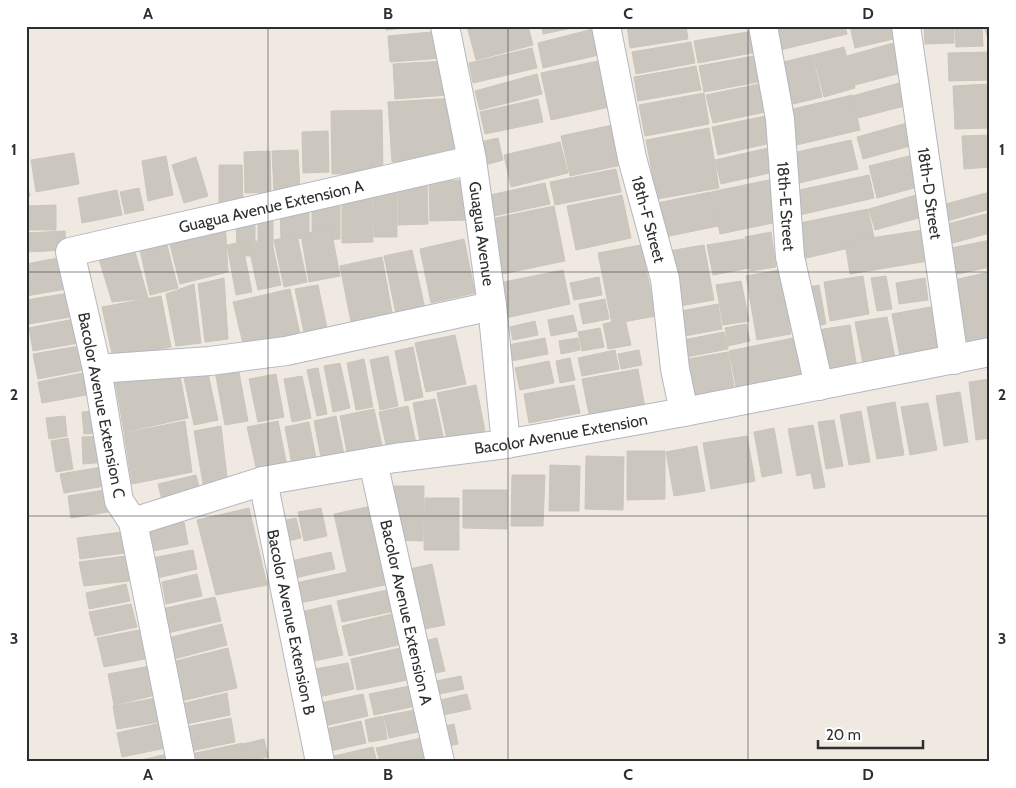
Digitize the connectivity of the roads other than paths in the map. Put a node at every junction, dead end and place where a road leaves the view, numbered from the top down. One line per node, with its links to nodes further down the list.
1 (445, 26): 5 (street, Guagua Avenue)
2 (606, 26): 12 (street, 18th-F Street)
3 (763, 26): 11 (street, 18th-E Street)
4 (906, 26): 9 (street, 18th-D Street)
5 (472, 160): 6 (street, Guagua Avenue Extension A); 7 (street, Guagua Avenue)
6 (70, 252): 10 (street, Bacolor Avenue Extension C)
7 (492, 306): 10 (street); 13 (street, Guagua Avenue)
8 (990, 352): 9 (street, Bacolor Avenue Extension)
9 (954, 360): 11 (street, Bacolor Avenue Extension)
10 (97, 369): 16 (street, Bacolor Avenue Extension C)
11 (818, 386): 12 (street, Bacolor Avenue Extension)
12 (684, 412): 13 (street, Bacolor Avenue Extension)
13 (506, 444): 14 (street, Bacolor Avenue Extension)
14 (373, 462): 15 (street, Bacolor Avenue Extension); 19 (street, Bacolor Avenue Extension A)
15 (263, 481): 16 (street, Bacolor Avenue Extension); 18 (street, Bacolor Avenue Extension B)
16 (133, 522): 17 (street, Bacolor Avenue Extension C)
17 (181, 762)
18 (320, 762)
19 (440, 762)

